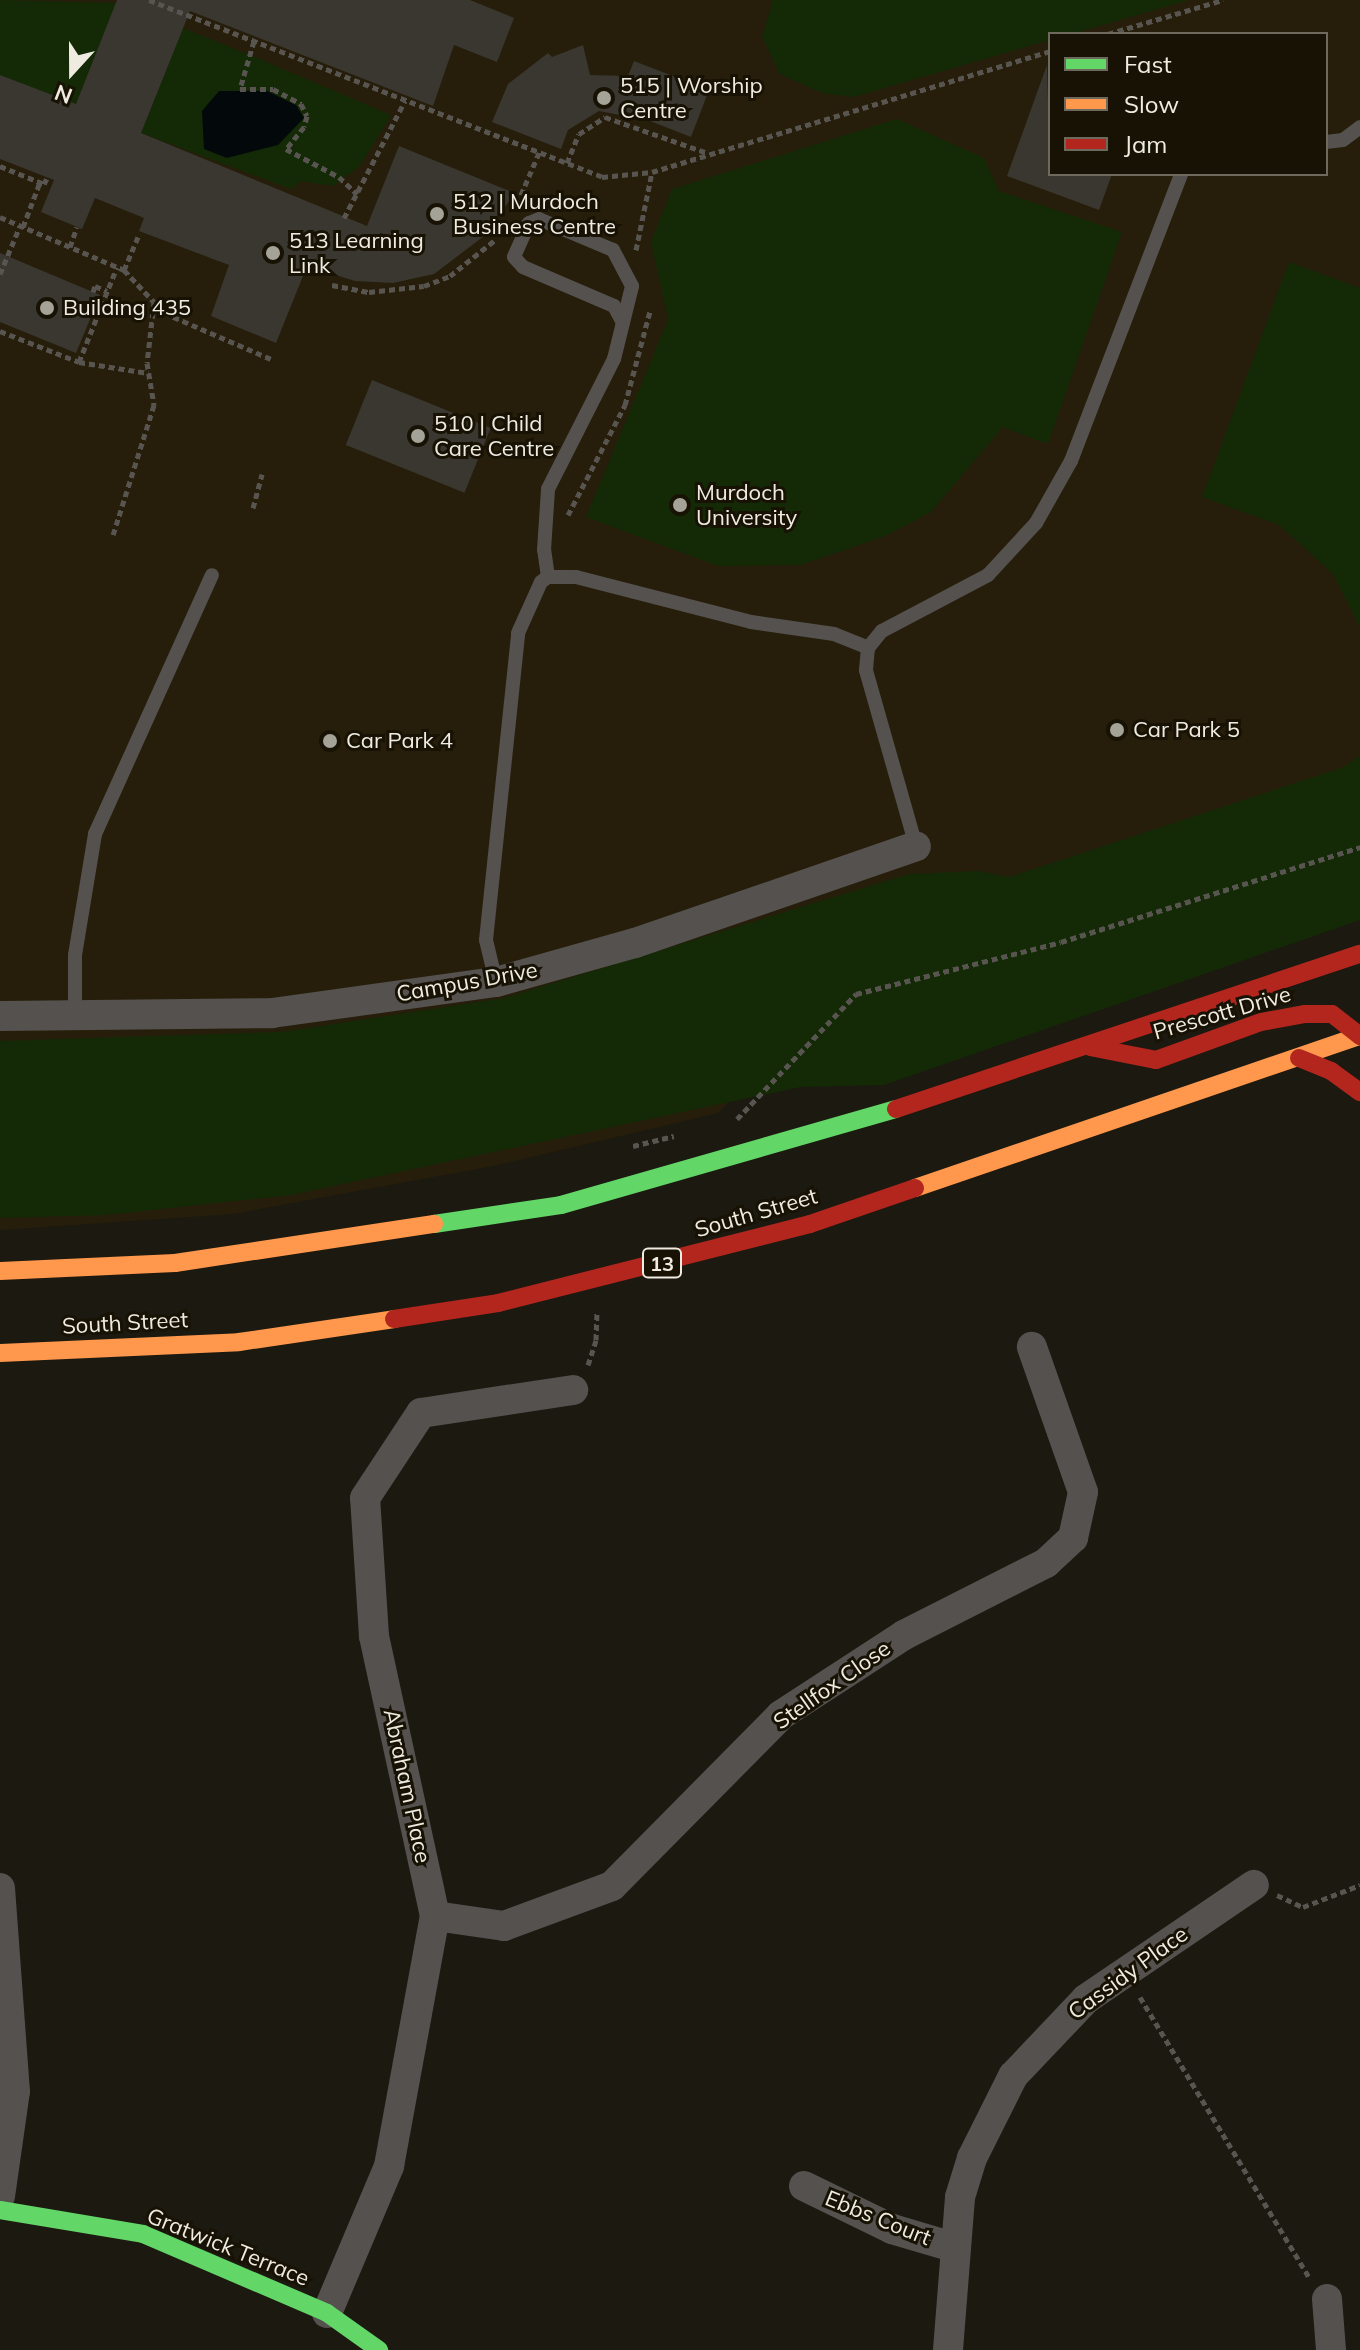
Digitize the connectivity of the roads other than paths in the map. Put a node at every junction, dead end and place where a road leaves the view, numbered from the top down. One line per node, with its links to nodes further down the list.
1 (1360, 127): 2 (lane)
2 (1328, 142)
3 (1180, 176): 7 (lane)
4 (623, 323): 4 (lane); 6 (lane)
5 (212, 575): 12 (lane)
6 (548, 577): 7 (lane); 10 (lane)
7 (868, 648): 8 (lane)
8 (916, 846): 10 (street, Campus Drive)
9 (1360, 954): 14 (main road)
10 (496, 982): 12 (street, Campus Drive)
11 (0, 1016): 12 (street, Campus Drive)
12 (75, 1017)
13 (1360, 1036): 14 (main road, Prescott Drive); 15 (main road, South Street / 13); 16 (main road)
14 (1090, 1047): 17 (main road)
15 (1299, 1058): 16 (main road); 19 (main road, South Street / 13)
16 (1360, 1091)
17 (0, 1271)
18 (1032, 1347): 23 (street, Stellfox Close)
19 (0, 1353)
20 (573, 1390): 23 (street, Abraham Place)
21 (1254, 1885): 27 (street, Cassidy Place)
22 (0, 1888): 25 (street)
23 (435, 1916): 29 (street, Abraham Place)
24 (804, 2186): 27 (street, Ebbs Court)
25 (0, 2196)
26 (0, 2210): 29 (main road, Gratwick Terrace)
27 (953, 2247): 31 (street, Cassidy Place)
28 (1327, 2299): 32 (street)
29 (327, 2313): 30 (main road, Gratwick Terrace)
30 (379, 2350)
31 (948, 2350)
32 (1331, 2350)

